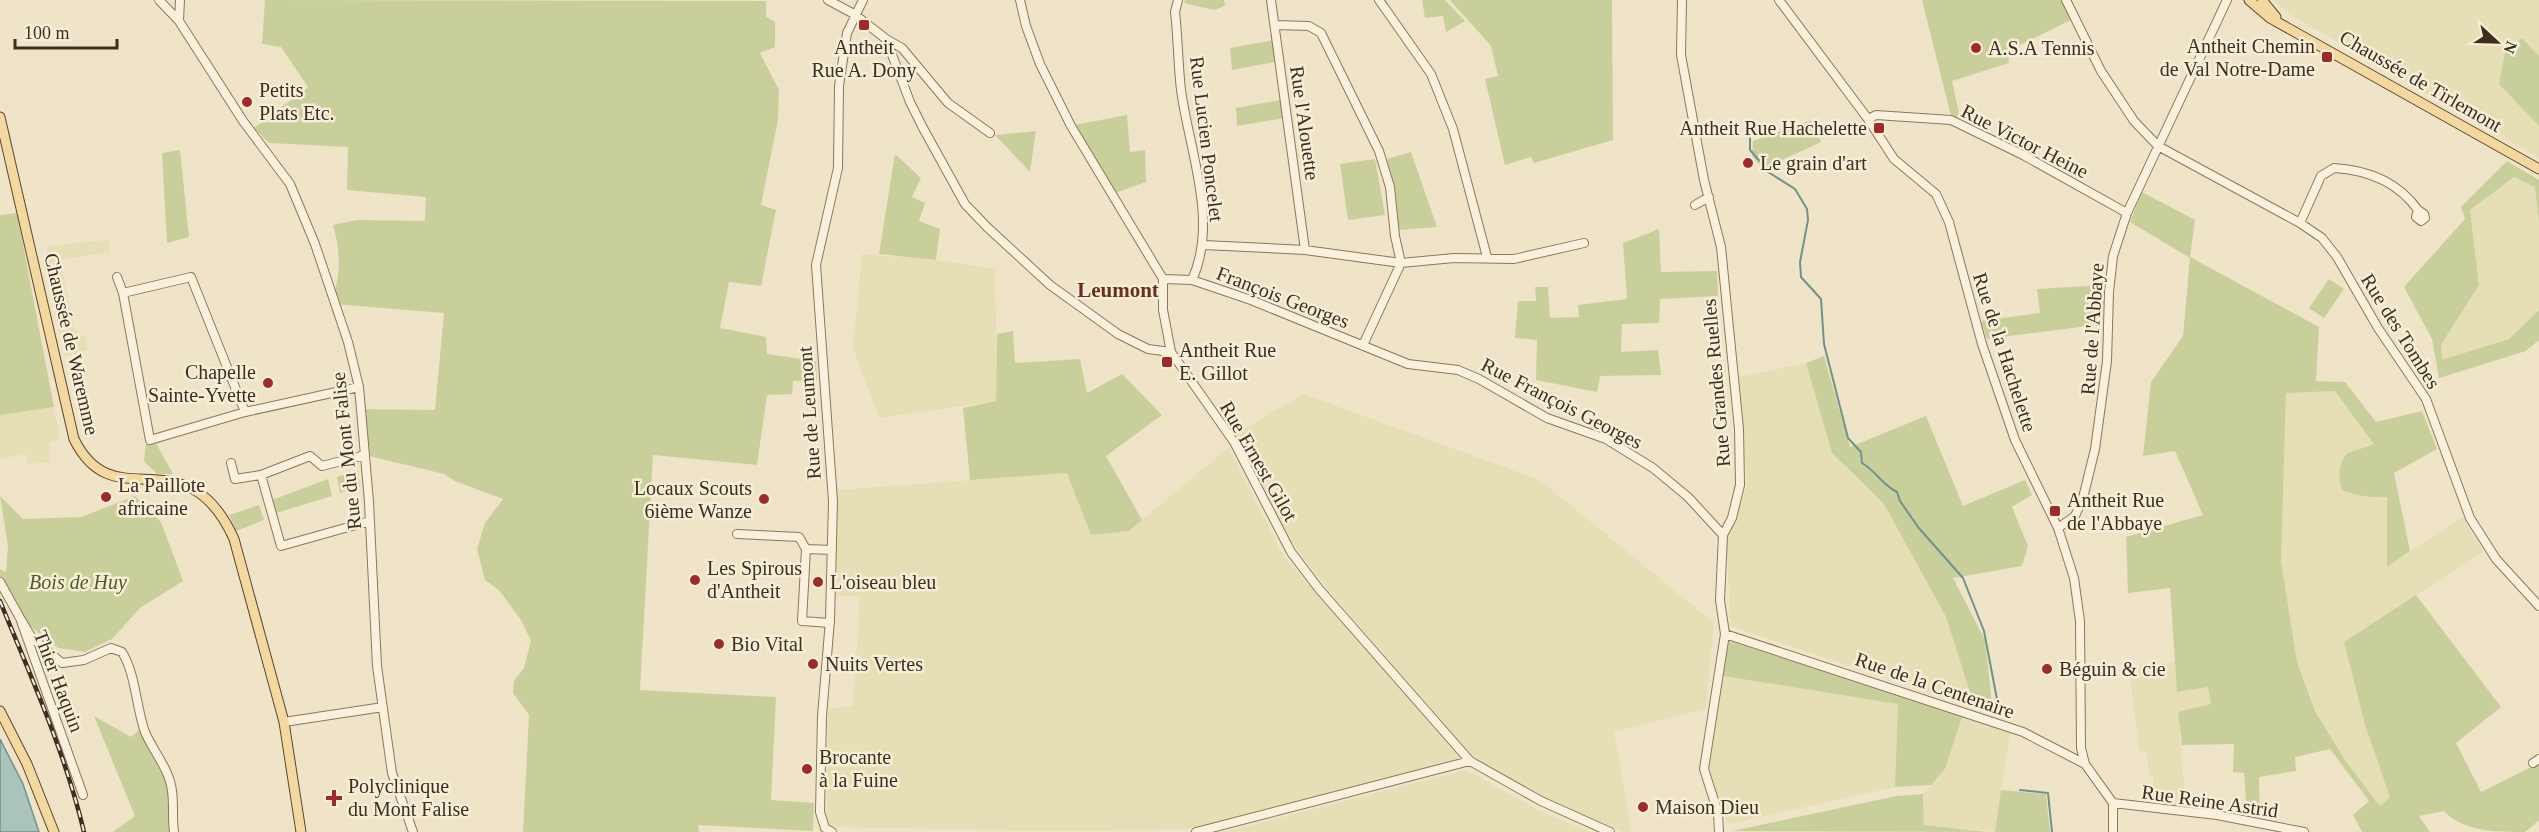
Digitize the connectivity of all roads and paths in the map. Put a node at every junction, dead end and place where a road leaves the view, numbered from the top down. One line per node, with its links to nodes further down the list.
1 (159, 0): 16 (street, Rue du Mont Falise)
2 (180, 0): 16 (street)
3 (828, 0): 15 (street)
4 (863, 0): 15 (street, Rue de Leumont)
5 (1020, 0): 36 (street, Rue Ernest Gilot)
6 (1178, 0): 31 (street, Rue Lucien Poncelet)
7 (1271, 0): 17 (street, Rue l'Alouette)
8 (1379, 0): 33 (street)
9 (1682, 0): 25 (street, Rue Grandes Ruelles)
10 (1779, 0): 21 (street, Rue de la Hachelette)
11 (2066, 0): 23 (street, Rue des Tombes)
12 (2227, 0): 23 (street, Rue de l'Abbaye)
13 (2249, 0): 18 (main road, Chaussée de Tirlemont)
14 (2262, 0): 18 (main road, Chaussée de Tirlemont)
15 (854, 14): 19 (street); 51 (street, Rue de Leumont)
16 (179, 21): 41 (street, Rue du Mont Falise)
17 (1275, 25): 32 (street, Rue l'Alouette); 34 (street)
18 (2285, 25): 24 (main road, Chaussée de Tirlemont)
19 (886, 39): 22 (street); 40 (street)
20 (0, 117): 59 (main road, Chaussée de Waremme)
21 (1868, 119): 28 (street, Rue Victor Heine); 47 (street, Rue de la Hachelette)
22 (990, 133)
23 (2158, 146): 28 (street, Rue de l'Abbaye); 29 (street, Rue des Tombes)
24 (2539, 169)
25 (1709, 197): 26 (street); 49 (street, Rue Grandes Ruelles)
26 (1695, 205)
27 (2418, 210): 29 (street)
28 (2127, 213): 47 (street, Rue de l'Abbaye)
29 (2300, 223): 53 (street, Rue des Tombes)
30 (1584, 243): 33 (street)
31 (1204, 245): 32 (street); 37 (street, Rue Lucien Poncelet)
32 (1305, 250): 34 (street)
33 (1487, 257): 34 (street)
34 (1401, 263): 39 (street)
35 (117, 277): 38 (street)
36 (1162, 279): 37 (street, François Georges); 40 (street, Rue Ernest Gilot)
37 (1192, 280): 39 (street, François Georges)
38 (123, 293): 42 (street); 42 (street)
39 (1362, 345): 49 (street, Rue François Georges)
40 (1171, 352): 60 (street, Rue Ernest Gilot)
41 (359, 387): 42 (street); 43 (street, Rue du Mont Falise)
42 (245, 412)
43 (365, 456): 45 (street); 46 (street, Rue du Mont Falise)
44 (231, 463): 45 (street)
45 (261, 475): 46 (street)
46 (370, 521): 57 (street, Rue du Mont Falise)
47 (2058, 528): 61 (street, Rue de la Hachelette)
48 (737, 534): 50 (street)
49 (1723, 535): 56 (street, Rue Grandes Ruelles)
50 (806, 549): 51 (street); 55 (street)
51 (832, 550): 55 (street, Rue de Leumont)
52 (0, 582): 54 (street, Thier Haquin)
53 (2539, 606)
54 (20, 618): 62 (street, Thier Haquin); 66 (street)
55 (830, 623): 64 (street, Rue de Leumont)
56 (1725, 634): 61 (street, Rue de la Centenaire); 71 (street, Rue Grandes Ruelles)
57 (382, 707): 59 (street); 68 (street, Rue du Mont Falise)
58 (0, 711): 65 (main road)
59 (284, 722): 67 (main road, Chaussée de Waremme)
60 (1470, 761): 69 (street); 70 (street, Rue Ernest Gilot)
61 (2085, 764): 63 (street, Rue de la Centenaire)
62 (82, 795)
63 (2113, 803): 72 (street); 73 (street, Rue Reine Astrid)
64 (828, 830)
65 (54, 832)
66 (174, 832)
67 (301, 832)
68 (414, 832)
69 (1196, 832)
70 (1610, 832)
71 (1719, 832)
72 (2113, 832)
73 (2304, 832)

